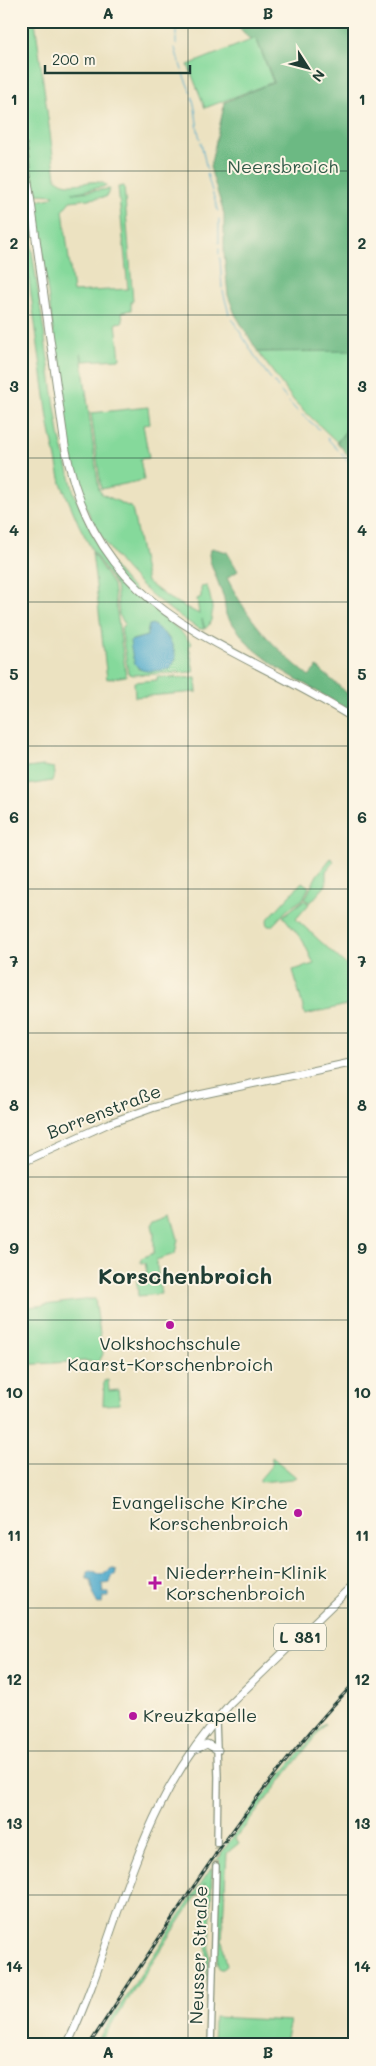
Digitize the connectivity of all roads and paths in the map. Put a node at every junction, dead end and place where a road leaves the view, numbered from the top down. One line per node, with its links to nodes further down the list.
1 (21, 131): 2 (main road)
2 (355, 719)
3 (355, 1062): 4 (main road, Borrenstraße)
4 (21, 1163)
5 (355, 1583): 6 (main road, L 381)
6 (216, 1720): 7 (street); 8 (main road, L 381)
7 (218, 1750): 8 (main road); 9 (street)
8 (190, 1755): 11 (main road, L 381)
9 (217, 1843)
10 (216, 1866): 12 (street, Neusser Straße)
11 (67, 2045)
12 (211, 2045)

